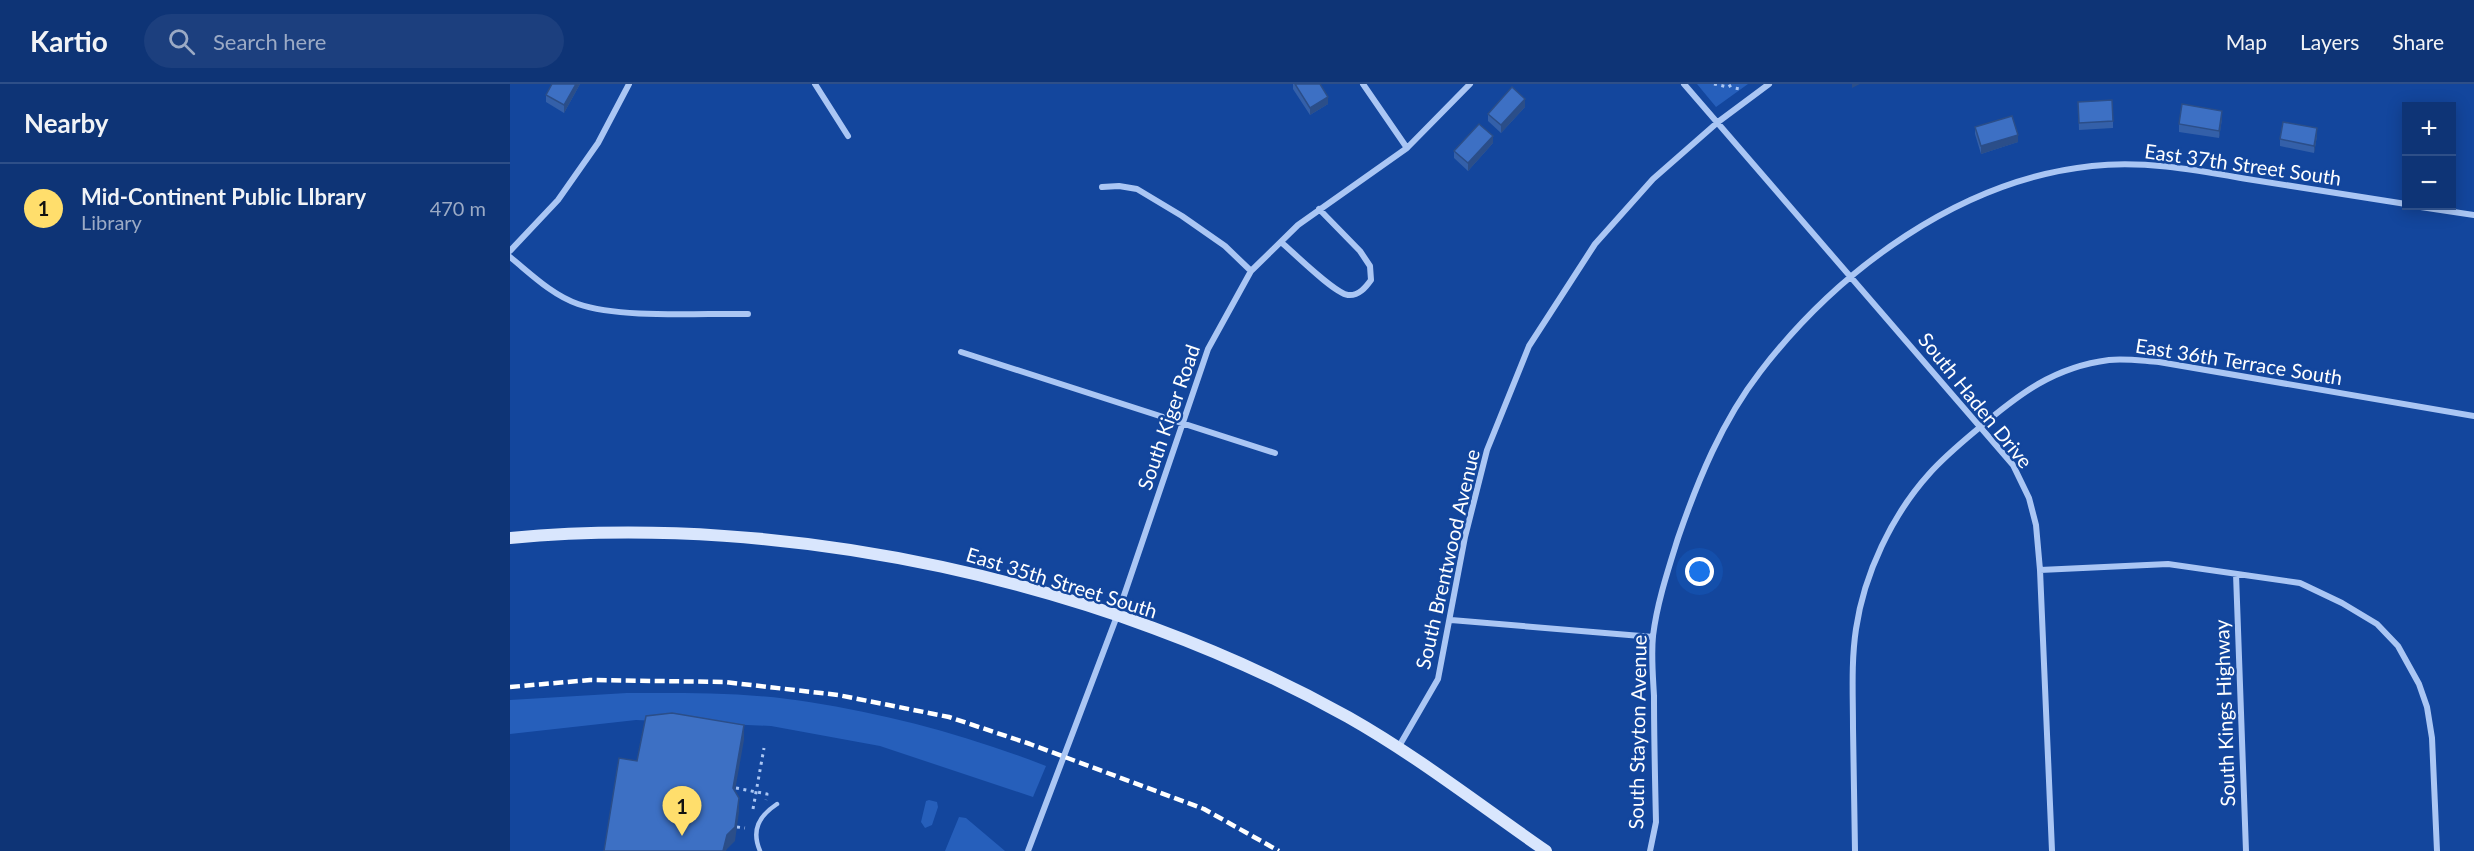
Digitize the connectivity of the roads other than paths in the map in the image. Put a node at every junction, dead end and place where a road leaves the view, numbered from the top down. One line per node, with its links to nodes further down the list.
1 (629, 84): 16 (street)
2 (815, 84): 8 (street)
3 (1363, 84): 9 (street)
4 (1470, 84): 9 (street, South Kiger Road)
5 (1684, 84): 7 (street, South Haden Drive)
6 (1769, 84): 7 (street, South Brentwood Avenue)
7 (1718, 122): 19 (street, South Haden Drive); 30 (street, South Brentwood Avenue)
8 (848, 136)
9 (1407, 148): 12 (street, South Kiger Road)
10 (1102, 187): 18 (street)
11 (2402, 203): 19 (street, East 37th Street South)
12 (1320, 209): 15 (street, South Kiger Road); 15 (street)
13 (2441, 210): 14 (street)
14 (2474, 215)
15 (1281, 242): 18 (street, South Kiger Road)
16 (510, 251)
17 (510, 257): 20 (street)
18 (1251, 271): 23 (street, South Kiger Road)
19 (1851, 276): 24 (street, South Haden Drive); 31 (street, South Stayton Avenue)
20 (748, 314)
21 (961, 352): 23 (street)
22 (2474, 416): 24 (street, East 36th Terrace South)
23 (1181, 424): 25 (street); 29 (street, South Kiger Road)
24 (1980, 427): 27 (street, South Haden Drive); 38 (street, East 36th Terrace South)
25 (1275, 453)
26 (510, 538): 29 (main road, East 35th Street South)
27 (2040, 570): 28 (street); 39 (street, South Haden Drive)
28 (2236, 574): 40 (street, South Kings Highway); 41 (street)
29 (1117, 616): 32 (main road, East 35th Street South); 35 (street, South Kiger Road)
30 (1451, 620): 31 (street); 32 (street, South Brentwood Avenue)
31 (1653, 637): 37 (street, South Stayton Avenue)
32 (1398, 748): 36 (main road, East 35th Street South)
33 (777, 804): 34 (lane)
34 (760, 851)
35 (1028, 851)
36 (1546, 851)
37 (1650, 851)
38 (1855, 851)
39 (2052, 851)
40 (2246, 851)
41 (2437, 851)

